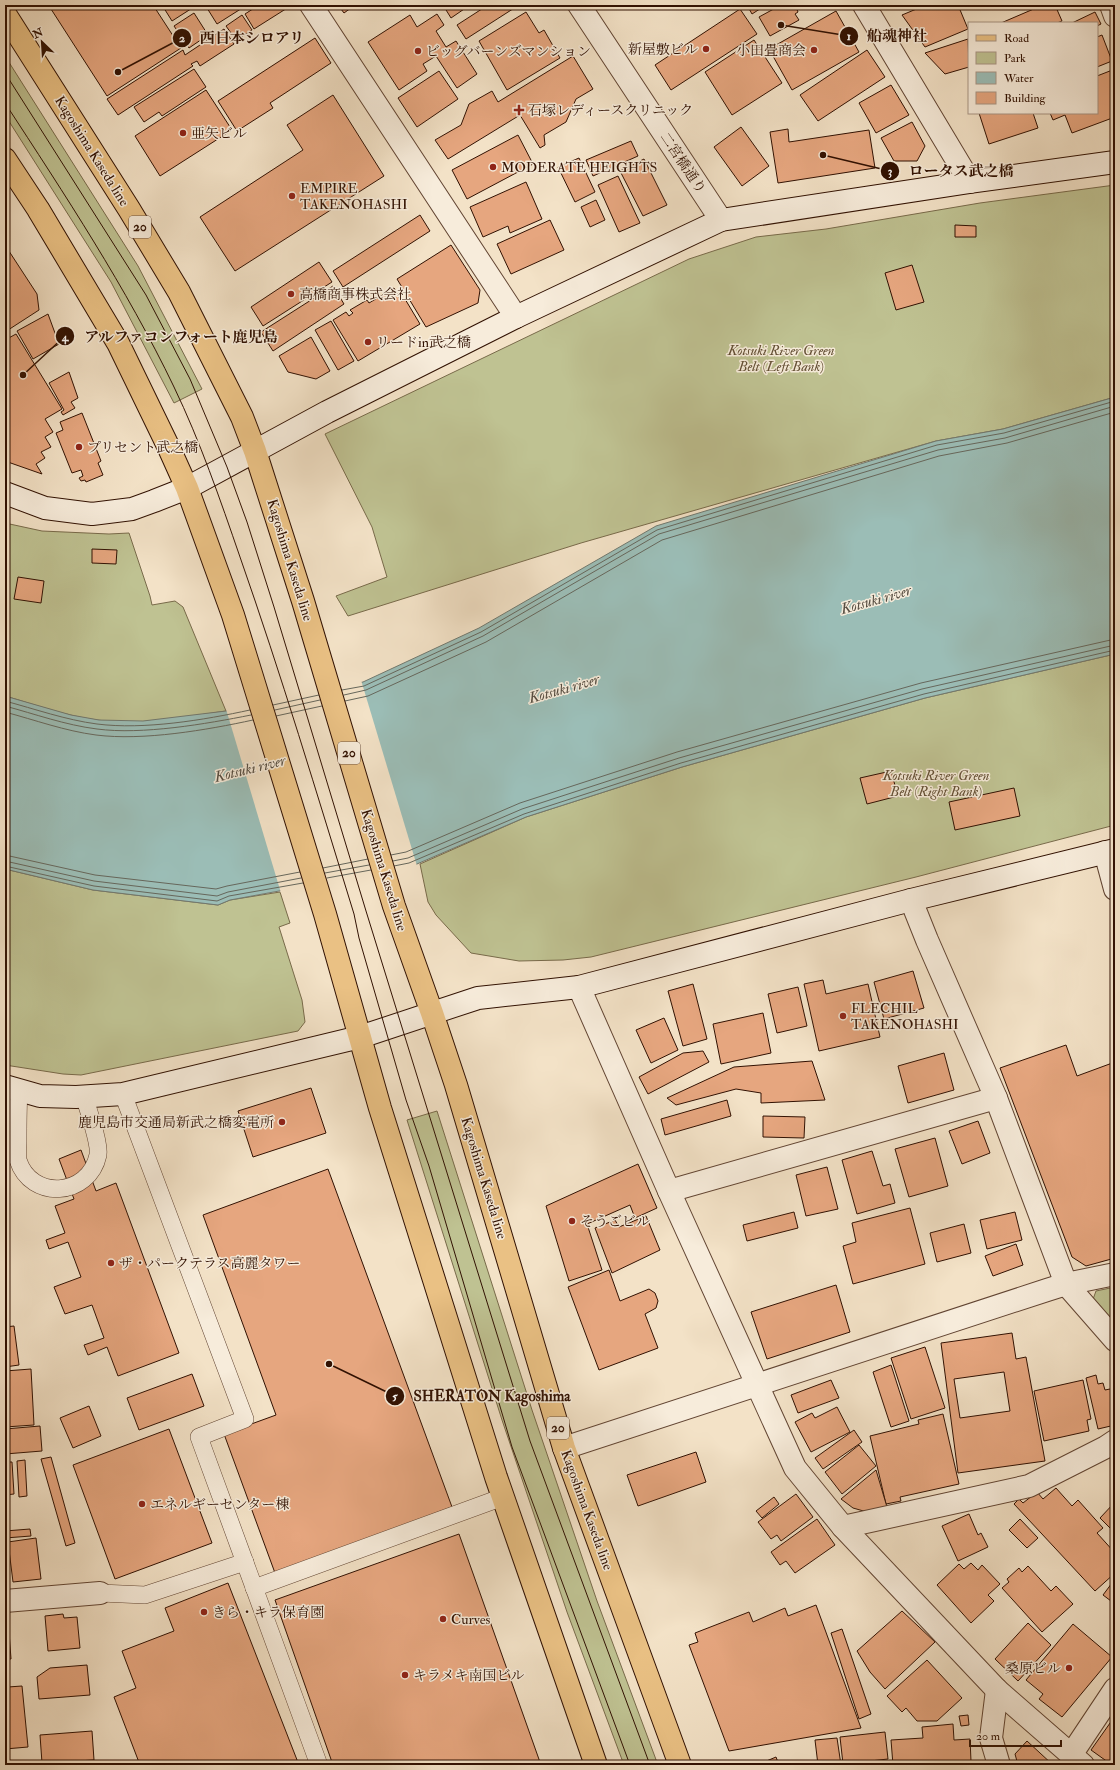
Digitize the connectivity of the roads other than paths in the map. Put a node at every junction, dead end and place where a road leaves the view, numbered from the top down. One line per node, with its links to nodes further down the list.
1 (311, 5): 11 (street)
2 (579, 5): 10 (street, 二宮橋通り)
3 (864, 5): 9 (street)
4 (1111, 5): 6 (street)
5 (5, 14): 12 (main road, Kagoshima Kaseda line / 20)
6 (1115, 16)
7 (5, 159): 13 (main road)
8 (1115, 162): 9 (street)
9 (970, 182): 10 (street)
10 (721, 220): 11 (street)
11 (516, 317): 12 (street)
12 (256, 451): 13 (street); 19 (main road, Kagoshima Kaseda line / 20)
13 (187, 488): 14 (street); 20 (main road)
14 (5, 494)
15 (1110, 851): 16 (street); 17 (street)
16 (1115, 889)
17 (912, 900): 18 (street); 24 (street)
18 (579, 987): 19 (street); 25 (street)
19 (432, 1013): 20 (street); 31 (main road, Kagoshima Kaseda line / 20)
20 (360, 1036): 22 (street); 32 (main road)
21 (12, 1088): 23 (street); 23 (lane)
22 (123, 1094): 23 (street); 34 (lane)
23 (84, 1096)
24 (996, 1098): 25 (street); 27 (street)
25 (669, 1191): 29 (street)
26 (1115, 1274): 27 (street)
27 (1066, 1284): 28 (street); 29 (street)
28 (1115, 1340)
29 (757, 1385): 31 (street); 33 (street)
30 (1115, 1441): 33 (street)
31 (564, 1448): 43 (main road, Kagoshima Kaseda line / 20)
32 (503, 1497): 35 (lane); 42 (main road)
33 (843, 1527): 39 (street)
34 (245, 1562): 35 (lane); 36 (lane)
35 (254, 1588): 41 (lane)
36 (100, 1593): 37 (street)
37 (5, 1601)
38 (1115, 1689): 40 (street)
39 (997, 1690): 40 (street); 44 (street)
40 (1077, 1760)
41 (319, 1765)
42 (596, 1765)
43 (680, 1765)
44 (999, 1765)

